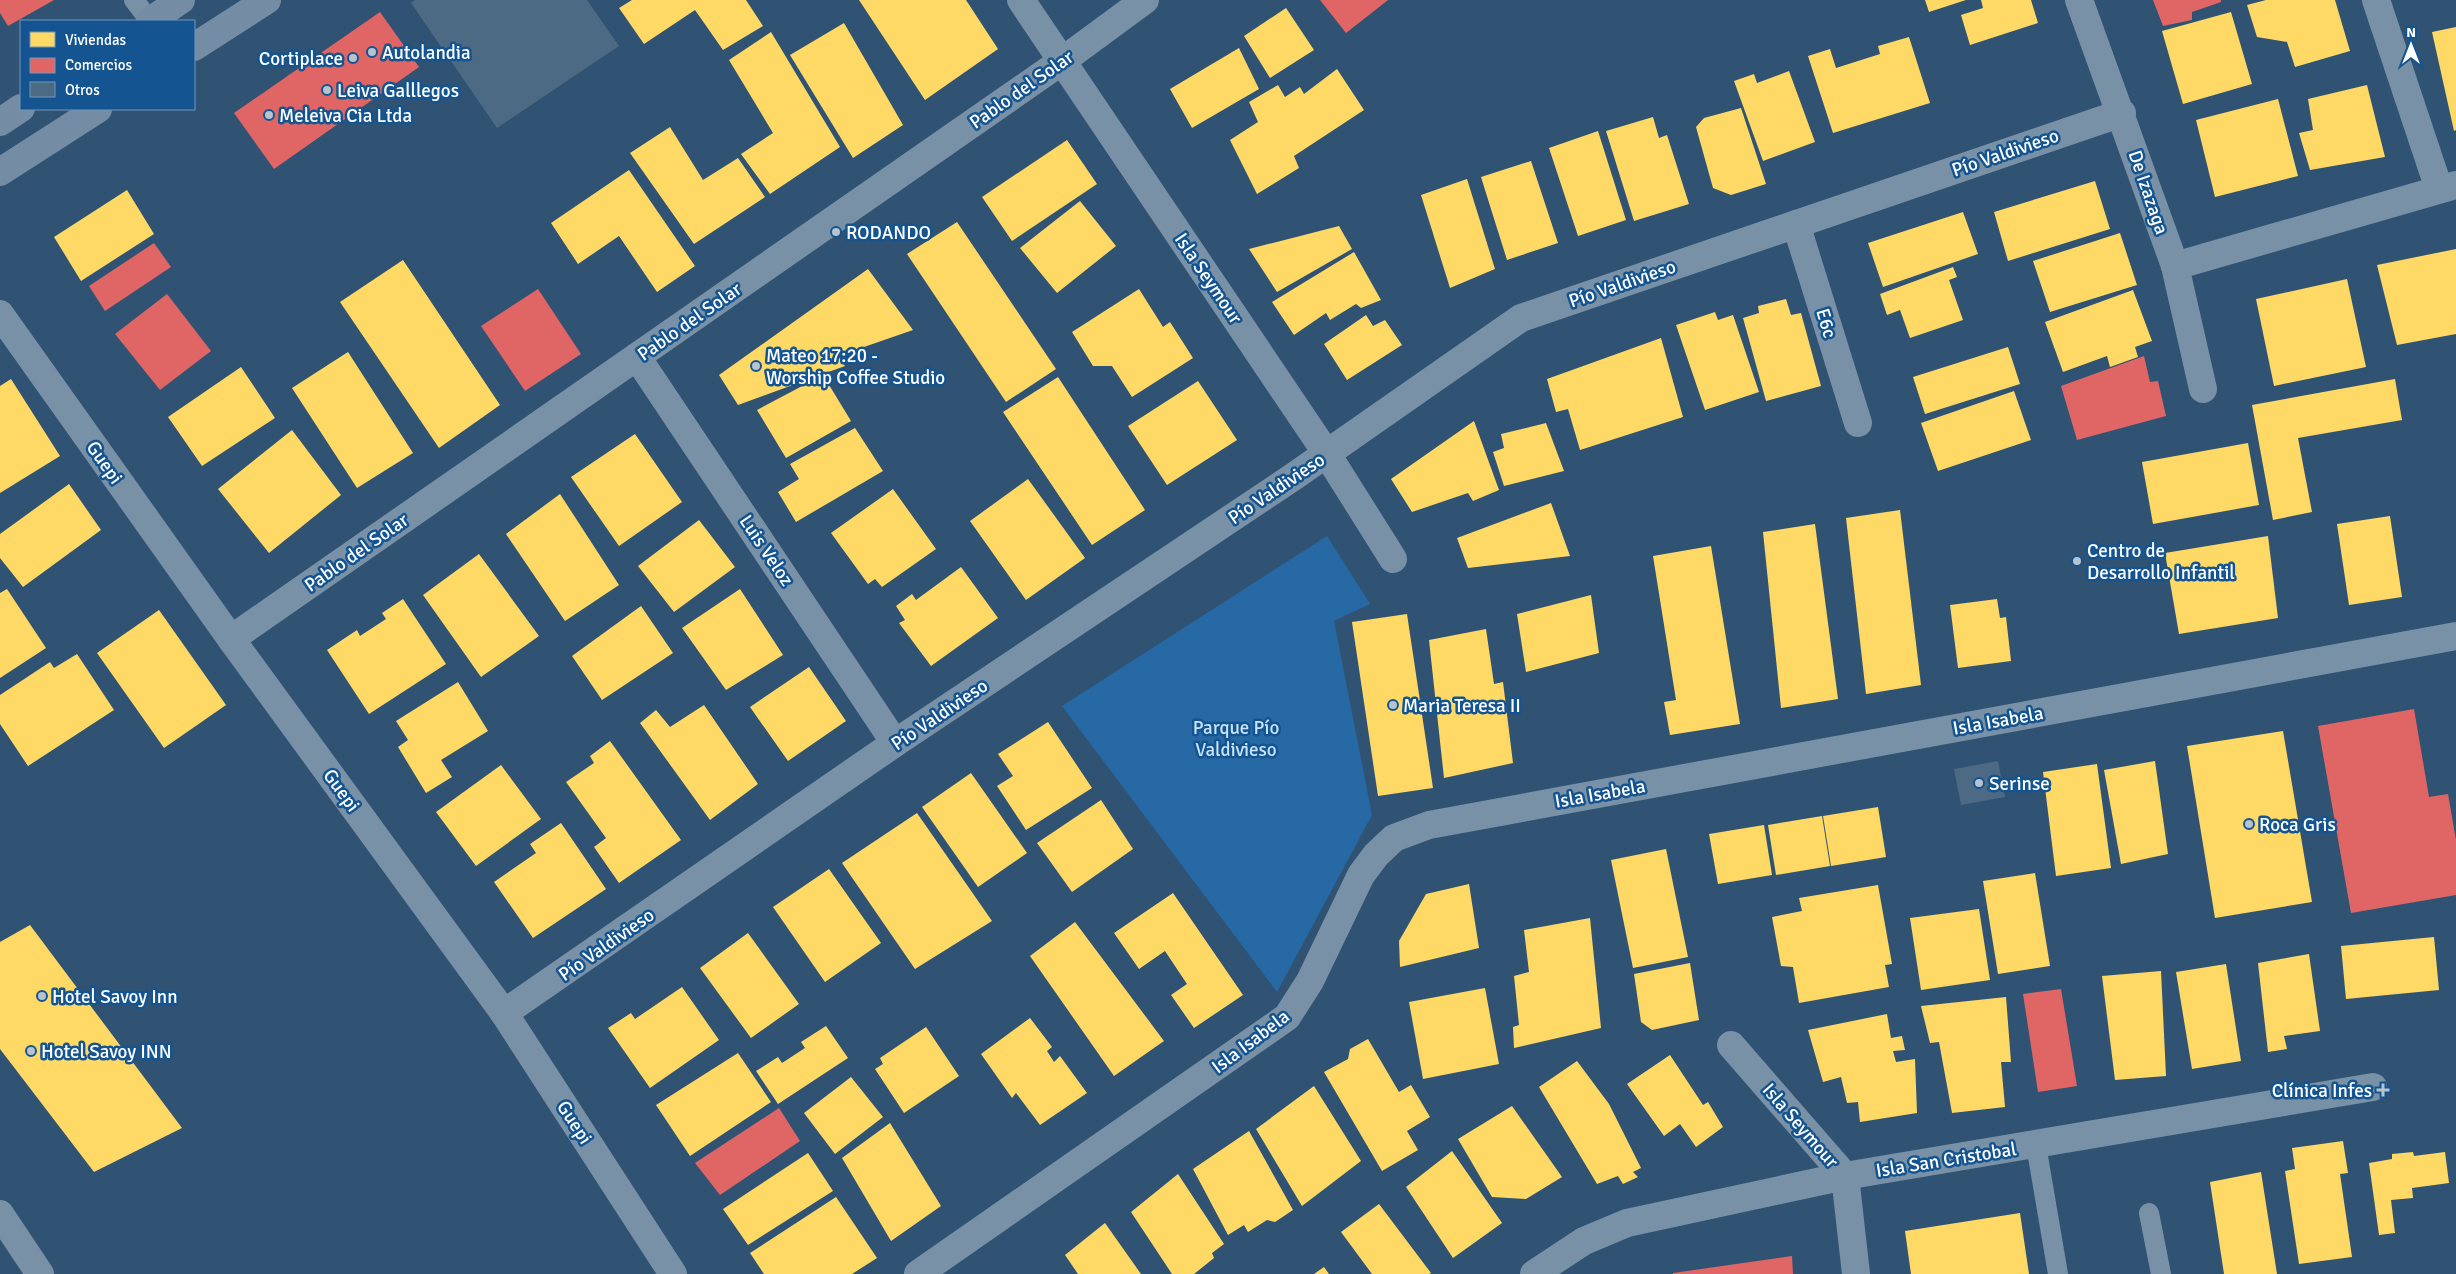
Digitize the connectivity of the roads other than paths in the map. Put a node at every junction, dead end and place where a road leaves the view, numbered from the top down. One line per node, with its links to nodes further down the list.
1 (134, 0): 8 (lane)
2 (182, 0): 9 (main road)
3 (268, 0): 10 (main road)
4 (1021, 0): 11 (street, Isla Seymour)
5 (1145, 0): 11 (street, Pablo del Solar)
6 (2079, 0): 14 (street, De Izazaga)
7 (2376, 0): 17 (street)
8 (149, 20)
9 (152, 20)
10 (195, 47)
11 (1062, 61): 21 (street, Pablo del Solar); 24 (street, Isla Seymour)
12 (20, 109): 15 (main road)
13 (96, 110): 16 (main road)
14 (2122, 113): 18 (street, Pío Valdivieso); 19 (street, De Izazaga)
15 (0, 122)
16 (0, 172)
17 (2448, 187): 19 (street)
18 (1796, 224): 23 (street, E6c); 24 (street, Pío Valdivieso)
19 (2175, 266): 22 (street, De Izazaga)
20 (0, 314): 27 (street, Guepi)
21 (637, 357): 27 (street, Pablo del Solar); 28 (street, Luis Veloz)
22 (2203, 389)
23 (1858, 423)
24 (1327, 454): 25 (street, Isla Seymour); 28 (street, Pío Valdivieso)
25 (1393, 559)
26 (2456, 636): 38 (street, Isla Isabela)
27 (231, 639): 29 (street, Guepi)
28 (895, 743): 29 (street, Pío Valdivieso)
29 (504, 1014): 37 (street, Guepi)
30 (1731, 1044): 33 (street, Isla Seymour)
31 (2373, 1087): 32 (street, Isla San Cristobal)
32 (2036, 1145): 33 (street, Isla San Cristobal); 41 (lane)
33 (1845, 1176): 39 (street, Isla San Cristobal); 40 (street, Isla Seymour)
34 (0, 1214): 36 (street)
35 (2149, 1214): 42 (lane)
36 (40, 1274)
37 (673, 1274)
38 (918, 1274)
39 (1534, 1274)
40 (1856, 1274)
41 (2058, 1274)
42 (2162, 1274)

